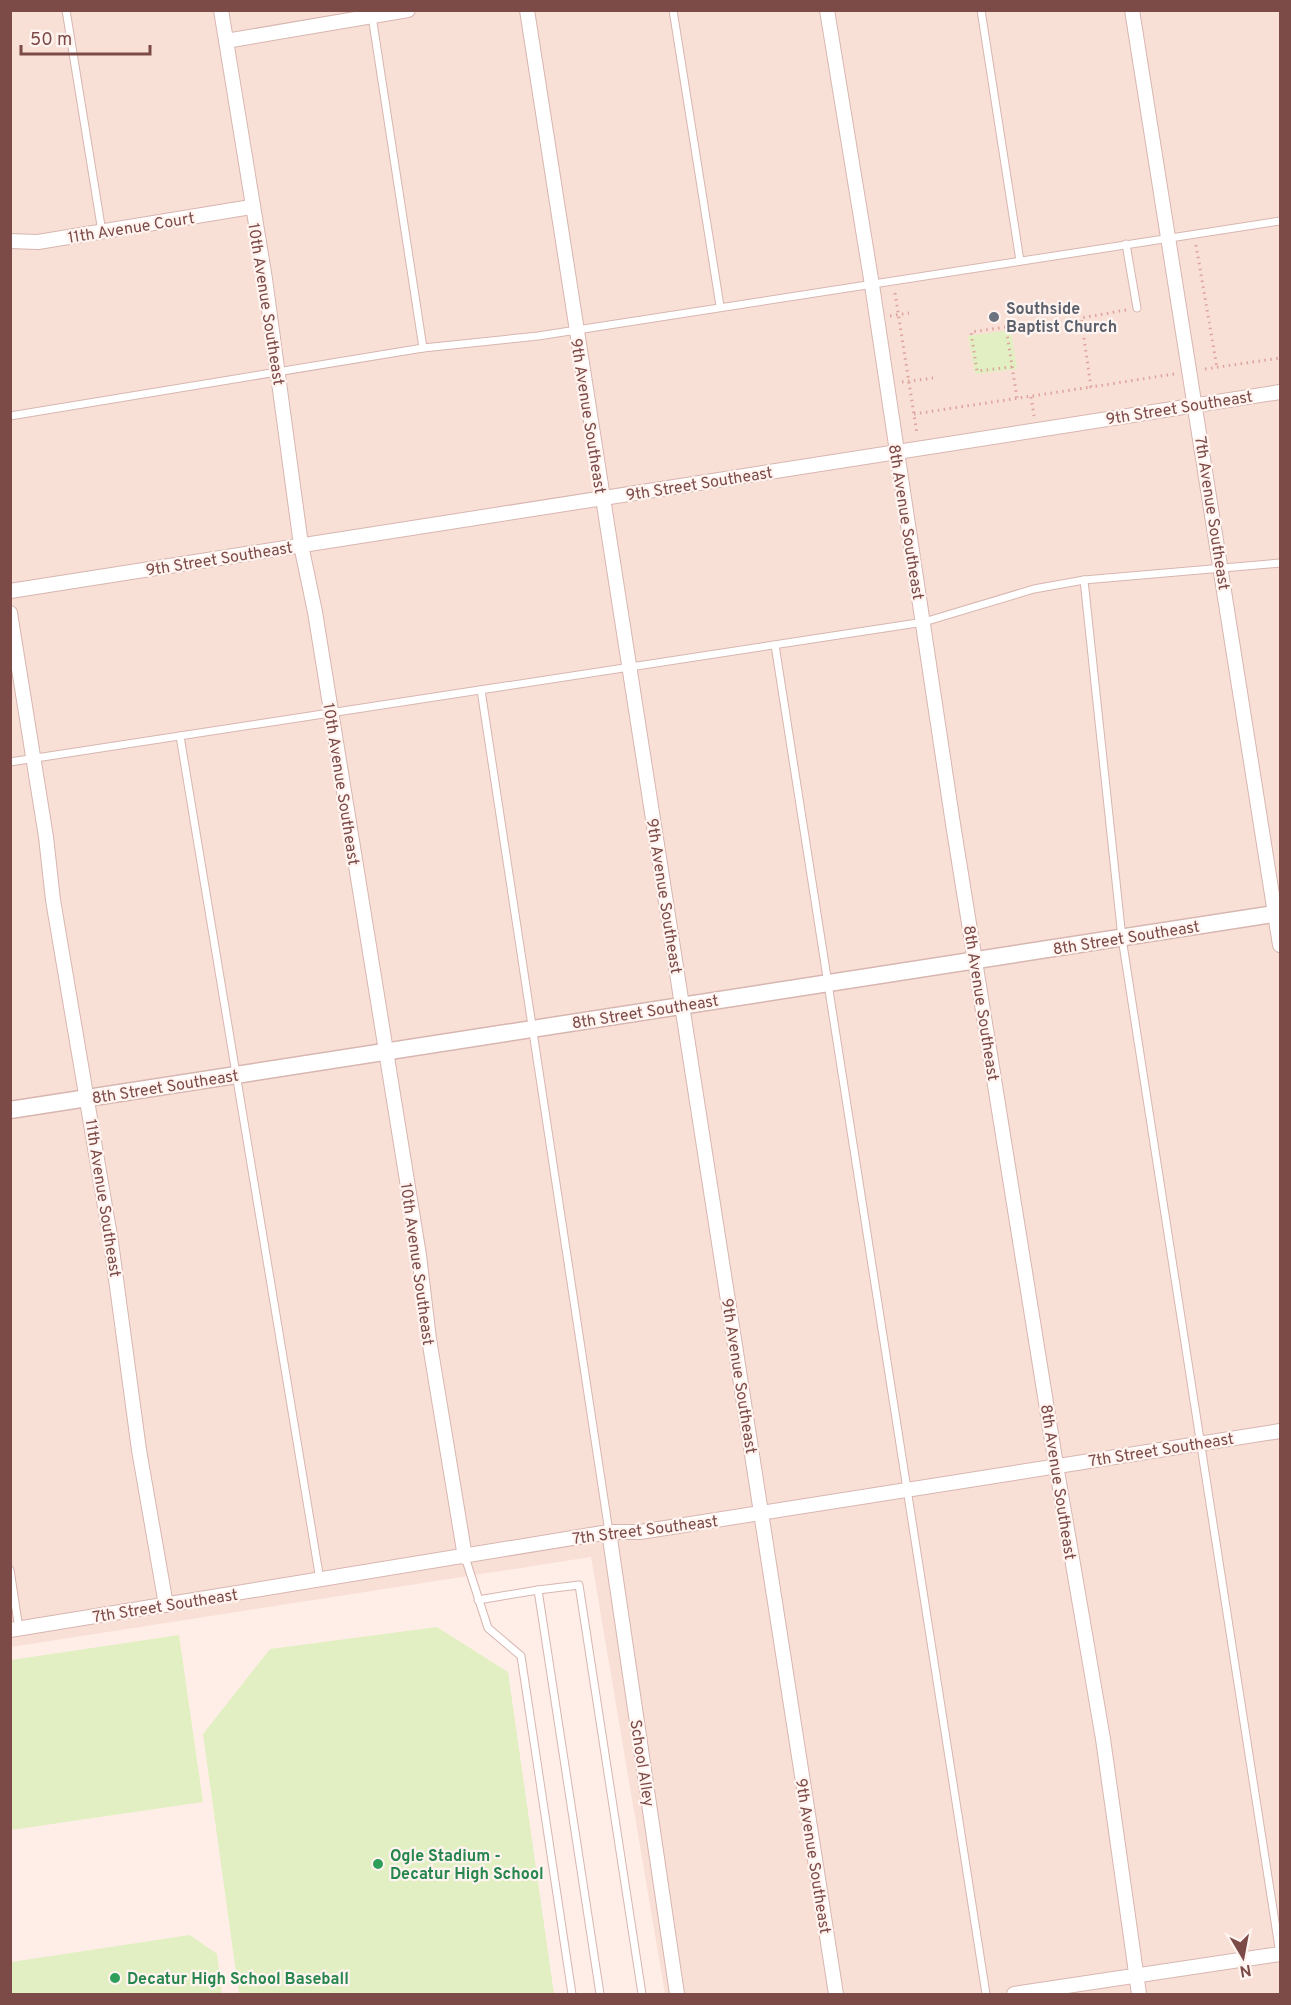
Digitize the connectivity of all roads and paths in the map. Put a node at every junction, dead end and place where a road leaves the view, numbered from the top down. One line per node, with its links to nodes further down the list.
1 (66, 10): 13 (lane)
2 (221, 10): 10 (street, 10th Avenue Southeast)
3 (408, 10): 9 (street)
4 (527, 10): 23 (street, 9th Avenue Southeast)
5 (673, 10): 21 (lane)
6 (827, 10): 20 (street, 8th Avenue Southeast)
7 (981, 10): 18 (lane)
8 (1132, 10): 15 (street, 7th Avenue Southeast)
9 (372, 14): 10 (street); 24 (lane)
10 (226, 41): 11 (street, 10th Avenue Southeast)
11 (252, 207): 13 (street, 11th Avenue Court); 28 (street, 10th Avenue Southeast)
12 (1281, 221): 14 (lane)
13 (102, 232): 16 (street, 11th Avenue Court)
14 (1194, 233): 15 (lane); 27 (path)
15 (1166, 237): 17 (lane); 29 (street, 7th Avenue Southeast)
16 (10, 241)
17 (1126, 244): 18 (lane); 22 (lane)
18 (1020, 261): 19 (lane)
19 (893, 281): 20 (lane); 31 (path)
20 (872, 285): 21 (lane); 32 (street, 8th Avenue Southeast)
21 (720, 306): 23 (lane)
22 (1137, 308): 33 (path)
23 (576, 329): 24 (lane); 43 (street, 9th Avenue Southeast)
24 (423, 348): 28 (lane)
25 (1281, 358): 27 (path)
26 (1012, 367): 26 (path); 36 (path)
27 (1217, 368): 29 (path)
28 (277, 371): 39 (lane); 44 (street, 10th Avenue Southeast)
29 (1191, 372): 33 (path); 37 (street, 7th Avenue Southeast)
30 (933, 378): 31 (path)
31 (909, 381): 32 (path); 38 (path)
32 (886, 385): 42 (street, 8th Avenue Southeast)
33 (1091, 387): 35 (path)
34 (1281, 392): 37 (street, 9th Street Southeast)
35 (1031, 397): 36 (path); 40 (path)
36 (1017, 398): 38 (path)
37 (1196, 405): 40 (street, 9th Street Southeast); 46 (street, 7th Avenue Southeast)
38 (914, 414): 41 (path)
39 (10, 416)
40 (1036, 430): 41 (street, 9th Street Southeast)
41 (919, 448): 42 (street, 9th Street Southeast)
42 (895, 452): 43 (street, 9th Street Southeast); 50 (street, 8th Avenue Southeast)
43 (603, 498): 44 (street, 9th Street Southeast); 52 (street, 9th Avenue Southeast)
44 (301, 545): 48 (street, 9th Street Southeast); 54 (street, 10th Avenue Southeast)
45 (1281, 563): 46 (lane)
46 (1222, 569): 47 (lane); 58 (street, 7th Avenue Southeast)
47 (1084, 580): 50 (lane); 59 (lane)
48 (10, 591)
49 (10, 613): 56 (street, 11th Avenue Southeast)
50 (924, 622): 51 (lane); 61 (street, 8th Avenue Southeast)
51 (775, 645): 52 (lane); 62 (lane)
52 (629, 667): 53 (lane); 63 (street, 9th Avenue Southeast)
53 (481, 690): 54 (lane); 64 (lane)
54 (330, 713): 55 (lane); 65 (street, 10th Avenue Southeast)
55 (180, 736): 56 (lane); 66 (lane)
56 (34, 758): 57 (lane); 67 (street, 11th Avenue Southeast)
57 (10, 762)
58 (1278, 913): 59 (street, 8th Street Southeast); 60 (street, 7th Avenue Southeast)
59 (1122, 938): 61 (street, 8th Street Southeast); 70 (lane)
60 (1281, 945)
61 (976, 960): 62 (street, 8th Street Southeast); 71 (street, 8th Avenue Southeast)
62 (828, 983): 63 (street, 8th Street Southeast); 72 (lane)
63 (683, 1006): 64 (street, 8th Street Southeast); 73 (street, 9th Avenue Southeast)
64 (532, 1029): 65 (street, 8th Street Southeast); 74 (lane)
65 (386, 1052): 66 (street, 8th Street Southeast); 75 (street, 10th Avenue Southeast)
66 (235, 1076): 67 (street, 8th Street Southeast); 77 (lane)
67 (88, 1098): 68 (street, 8th Street Southeast); 80 (street, 11th Avenue Southeast)
68 (10, 1110)
69 (1281, 1431): 70 (street, 7th Street Southeast)
70 (1201, 1443): 71 (street, 7th Street Southeast); 82 (lane)
71 (1056, 1465): 72 (street, 7th Street Southeast); 83 (street, 8th Avenue Southeast)
72 (907, 1489): 73 (street, 7th Street Southeast); 89 (lane)
73 (760, 1514): 74 (street, 7th Street Southeast); 88 (street, 9th Avenue Southeast)
74 (609, 1532): 75 (street, 7th Street Southeast); 87 (street, School Alley)
75 (465, 1557): 77 (street, 7th Street Southeast); 79 (lane)
76 (10, 1570): 81 (lane)
77 (320, 1580): 80 (street, 7th Street Southeast)
78 (538, 1590): 79 (lane); 85 (lane); 86 (lane)
79 (478, 1600): 84 (lane)
80 (166, 1605): 81 (street, 7th Street Southeast)
81 (15, 1629)
82 (1281, 1954): 83 (street)
83 (1136, 1975): 90 (street); 91 (street, 8th Avenue Southeast)
84 (572, 1995)
85 (600, 1995)
86 (642, 1995)
87 (677, 1995)
88 (836, 1995)
89 (986, 1995)
90 (1014, 1995)
91 (1139, 1995)

